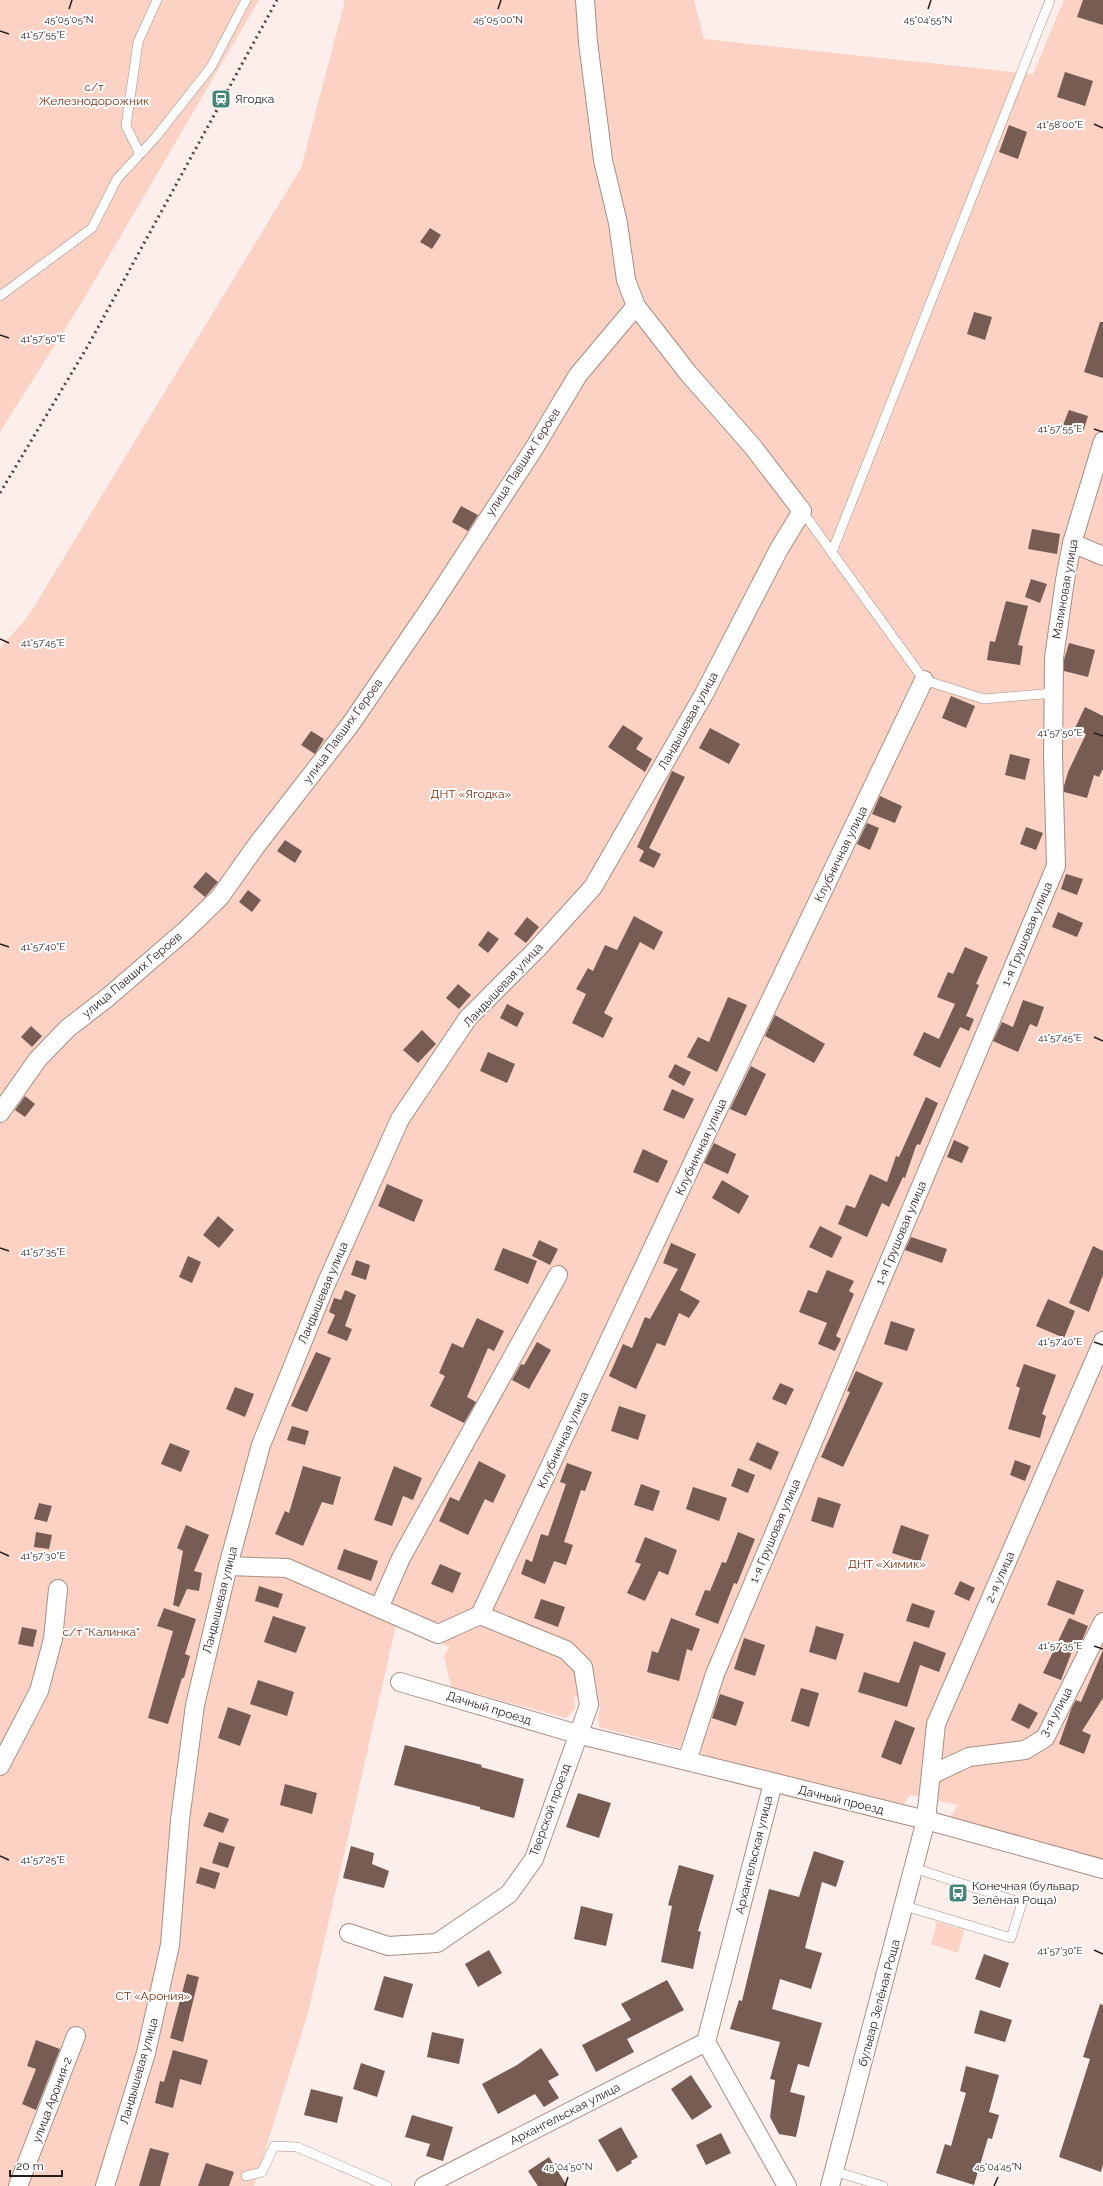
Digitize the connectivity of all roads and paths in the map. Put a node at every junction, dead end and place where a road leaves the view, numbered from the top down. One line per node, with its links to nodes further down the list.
1 (157, 0): 5 (lane)
2 (246, 0): 5 (lane)
3 (585, 0): 7 (street)
4 (1050, 0): 11 (lane)
5 (140, 154): 6 (lane)
6 (0, 296)
7 (636, 306): 9 (street); 15 (street, улица Павших Героев)
8 (1103, 441): 10 (street, Малиновая улица)
9 (802, 511): 11 (lane); 18 (street, Ландышевая улица)
10 (1072, 543): 12 (street); 14 (street, Малиновая улица)
11 (832, 552): 13 (lane)
12 (1103, 556)
13 (924, 680): 14 (lane); 21 (street, Клубничная улица)
14 (1054, 693): 25 (street, 1-я Грушовая улица)
15 (0, 1113)
16 (558, 1275): 20 (street)
17 (1103, 1341): 27 (street, 2-я улица)
18 (228, 1566): 20 (street); 39 (street, Ландышевая улица)
19 (58, 1588): 26 (street)
20 (379, 1608): 21 (street)
21 (480, 1615): 24 (street)
22 (1103, 1622): 27 (street, 3-я улица)
23 (400, 1682): 24 (street, Дачный проезд)
24 (577, 1734): 25 (street, Дачный проезд); 33 (street, Тверской проезд)
25 (687, 1761): 28 (street, Дачный проезд)
26 (0, 1766)
27 (931, 1775): 29 (street, 2-я улица)
28 (773, 1783): 29 (street, Дачный проезд); 35 (street, Архангельская улица)
29 (926, 1820): 30 (street, бульвар Зелёная Роща); 31 (street, Дачный проезд)
30 (914, 1868): 32 (street, бульвар Зелёная Роща); 32 (lane)
31 (1103, 1869)
32 (905, 1906): 37 (street, бульвар Зелёная Роща)
33 (349, 1934)
34 (76, 2036): 38 (street, улица Арония-2)
35 (706, 2042): 41 (street, Архангельская улица); 42 (street)
36 (246, 2176): 40 (lane)
37 (832, 2179): 43 (lane)
38 (18, 2186)
39 (105, 2186)
40 (386, 2186)
41 (424, 2186)
42 (787, 2186)
43 (883, 2186)

